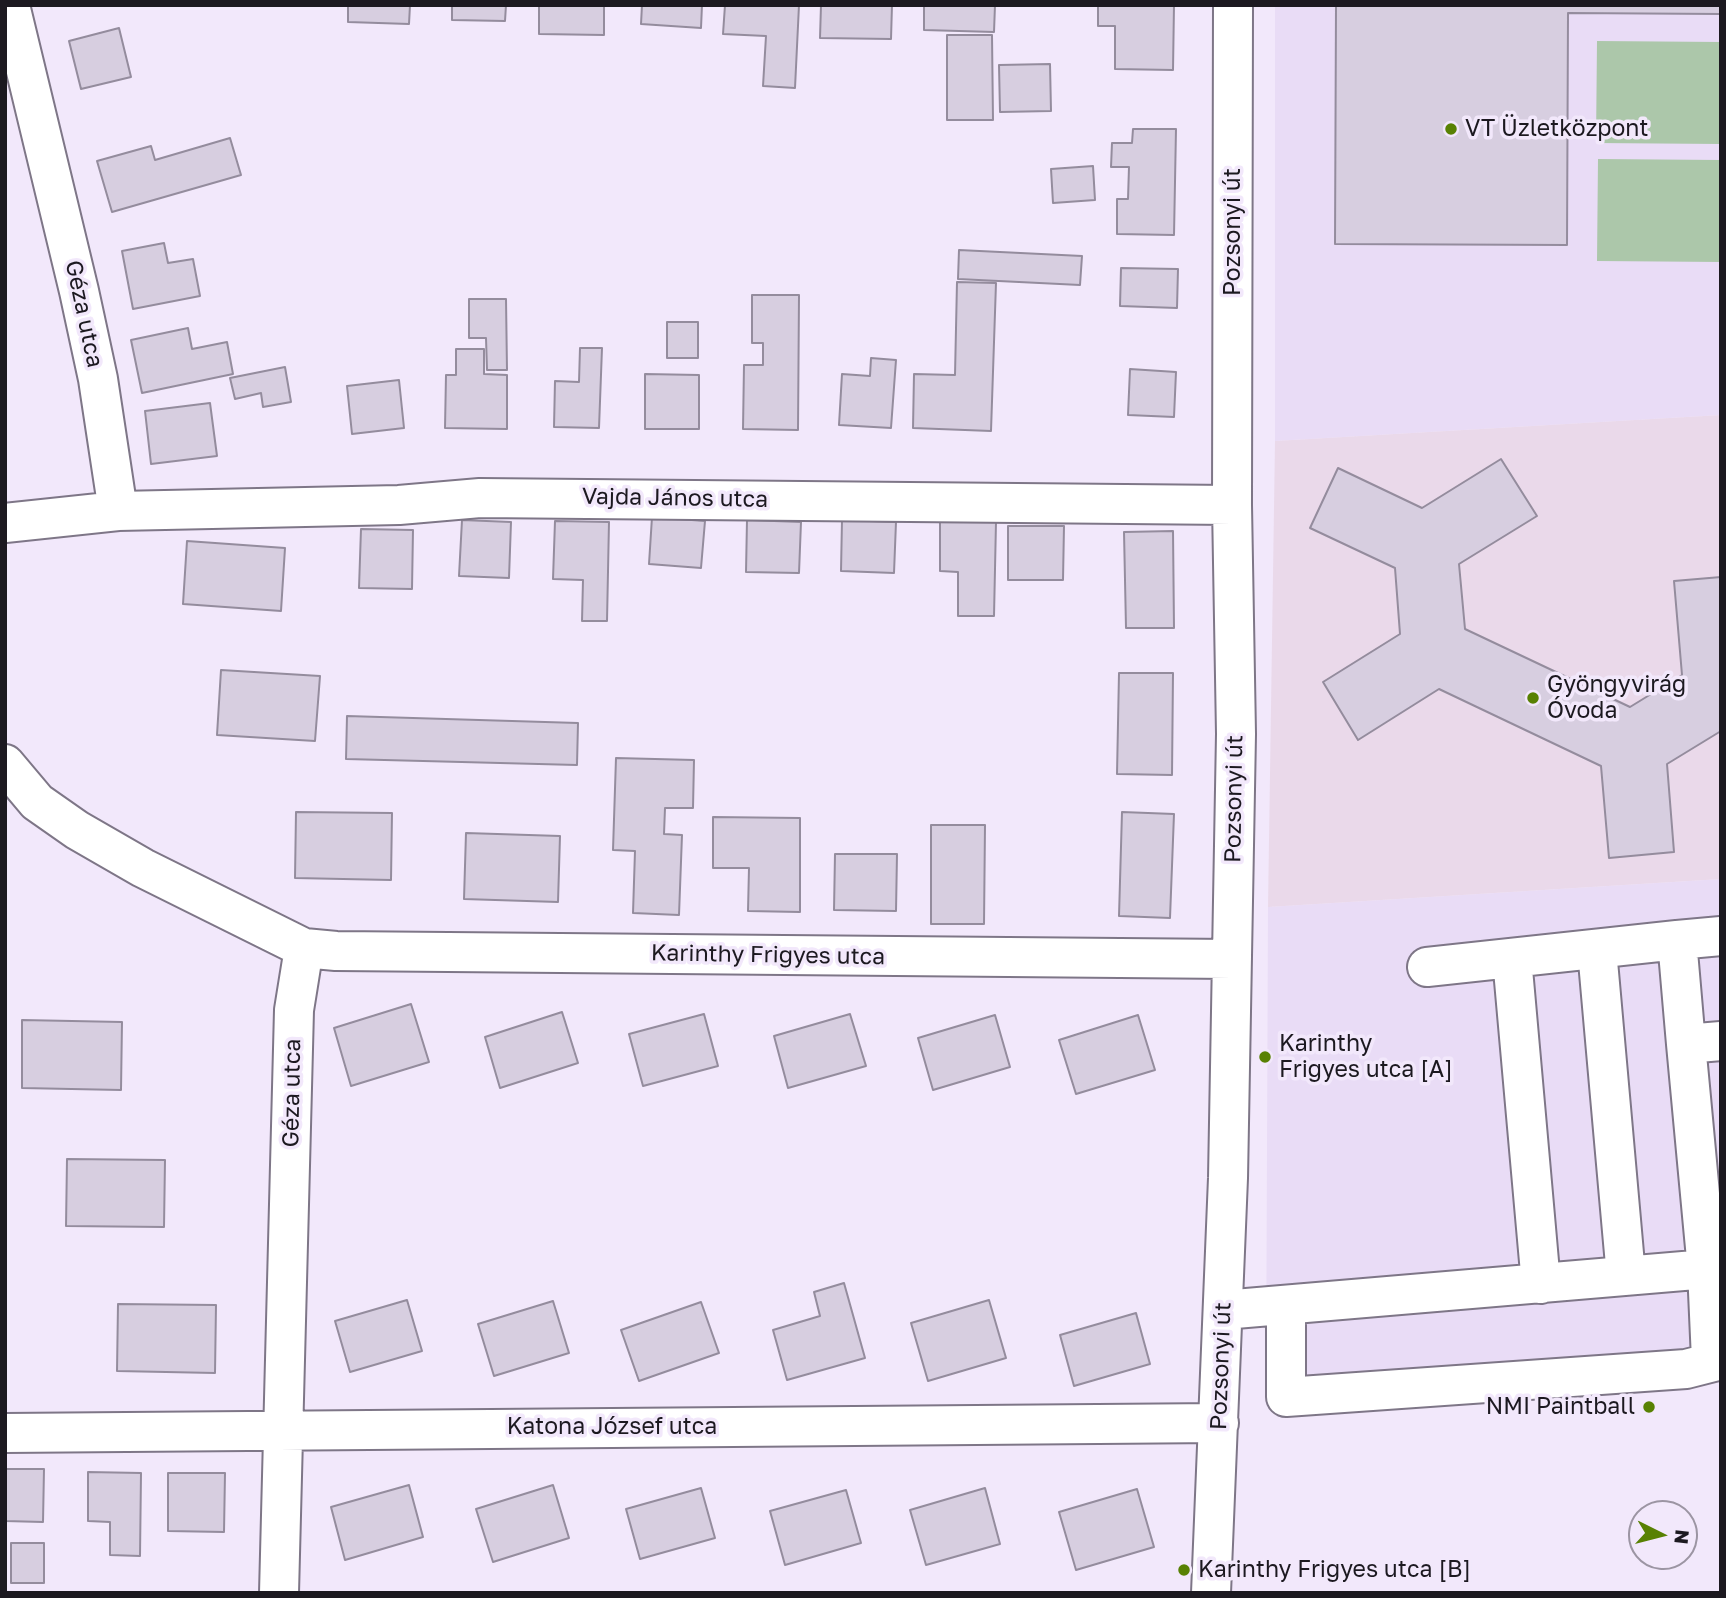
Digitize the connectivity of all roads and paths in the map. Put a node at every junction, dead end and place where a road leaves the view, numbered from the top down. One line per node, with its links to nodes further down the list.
1 (1233, 5): 3 (street, Pozsonyi út)
2 (12, 8): 4 (street, Géza utca)
3 (1232, 505): 4 (street, Vajda János utca); 12 (street, Pozsonyi út)
4 (118, 511): 5 (street)
5 (5, 523)
6 (5, 764): 9 (street)
7 (1721, 936): 8 (street)
8 (1677, 940): 10 (street); 14 (street)
9 (304, 948): 12 (street, Karinthy Frigyes utca); 22 (street, Géza utca)
10 (1597, 950): 11 (street); 16 (street)
11 (1512, 958): 13 (street); 17 (street)
12 (1232, 959): 19 (street, Pozsonyi út)
13 (1427, 967)
14 (1703, 1043): 15 (street)
15 (1707, 1269): 16 (street); 20 (street)
16 (1626, 1276): 17 (street)
17 (1541, 1284): 18 (street)
18 (1286, 1307): 19 (street); 20 (street)
19 (1223, 1310): 21 (street, Pozsonyi út)
20 (1716, 1360)
21 (1219, 1423): 22 (street, Katona József utca); 25 (street, Pozsonyi út)
22 (283, 1429): 23 (street, Katona József utca); 24 (street, Géza utca)
23 (5, 1433)
24 (279, 1593)
25 (1211, 1593)

